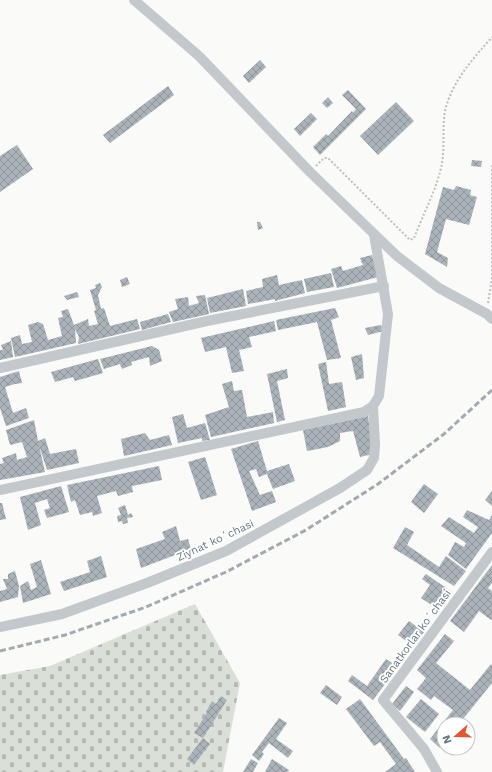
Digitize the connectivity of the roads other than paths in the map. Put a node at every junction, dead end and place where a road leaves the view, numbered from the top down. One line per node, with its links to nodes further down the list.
1 (134, 0): 2 (street)
2 (374, 235): 3 (street, Ziynat koʻchasi); 4 (street)
3 (384, 286): 5 (street); 6 (street, Ziynat koʻchasi)
4 (492, 319)
5 (0, 368)
6 (373, 406): 7 (street); 9 (street, Ziynat koʻchasi)
7 (0, 490)
8 (492, 552): 10 (street, Sanatkorlar koʻchasi)
9 (0, 627)
10 (437, 772)

